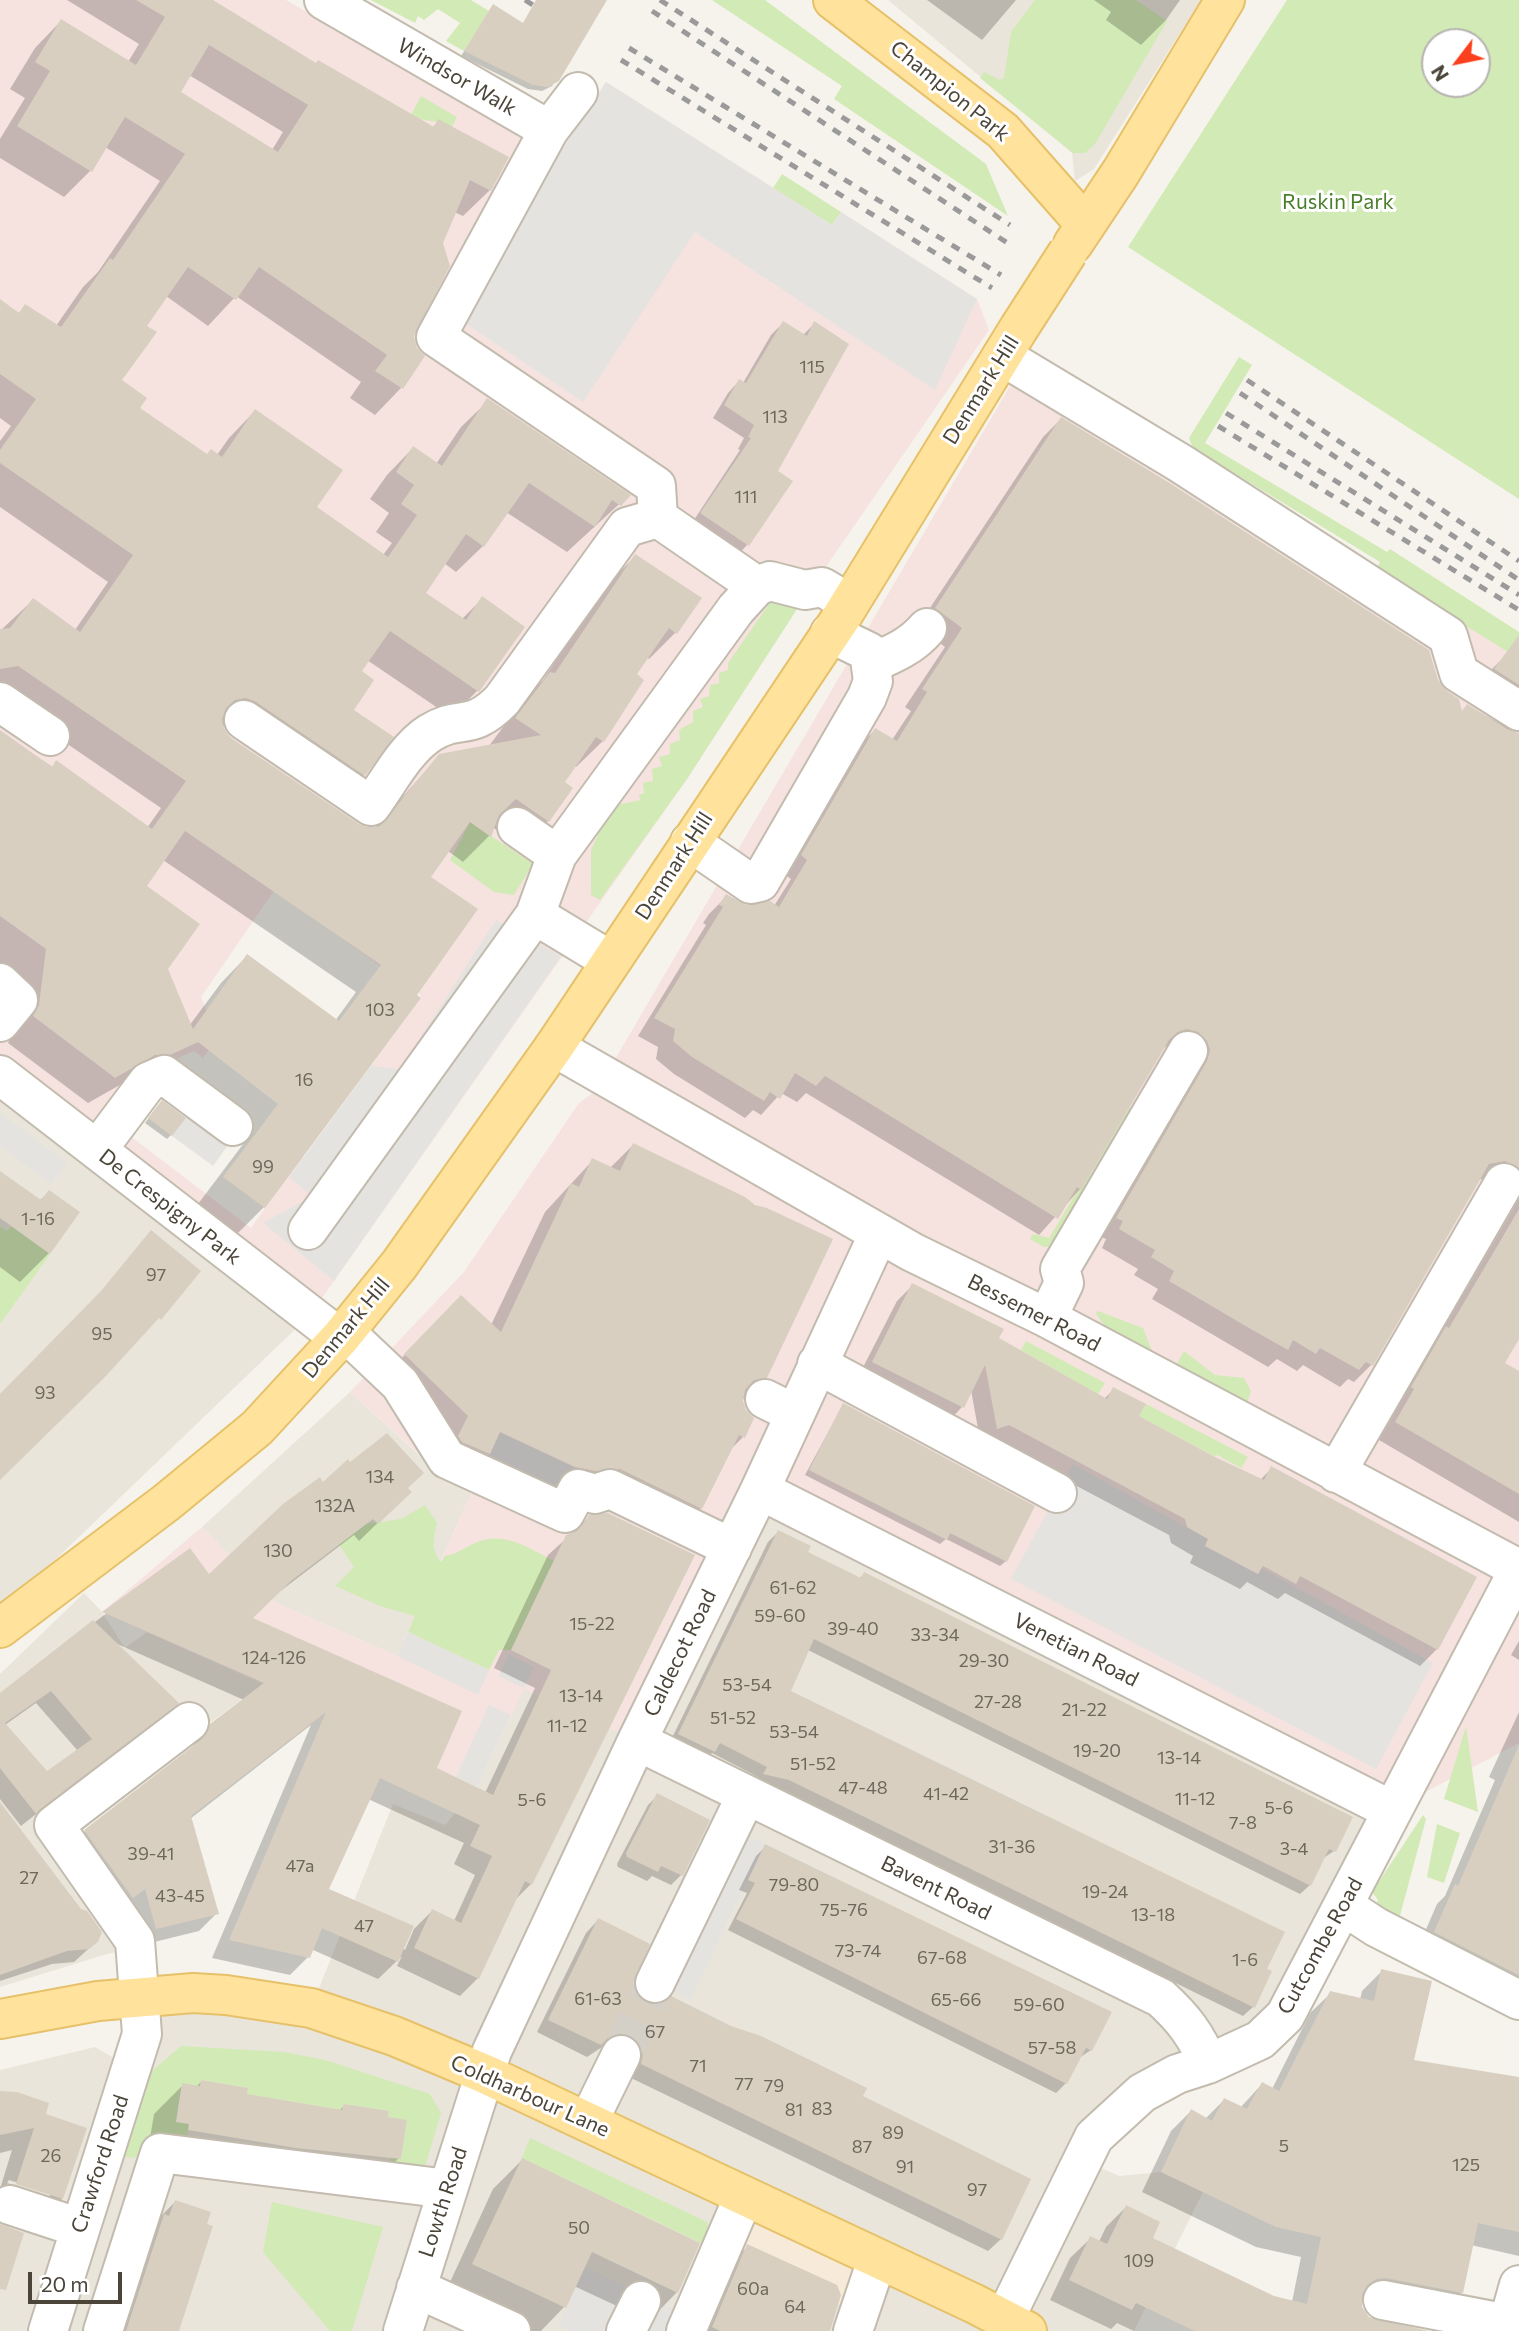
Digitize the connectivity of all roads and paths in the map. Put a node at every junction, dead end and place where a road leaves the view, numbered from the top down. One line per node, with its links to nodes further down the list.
1 (324, 0): 5 (street, Windsor Walk)
2 (833, 0): 6 (main road, Champion Park)
3 (1225, 0): 6 (main road, Denmark Hill)
4 (578, 92): 5 (street)
5 (549, 130): 8 (street)
6 (1077, 238): 7 (main road, Denmark Hill, bridge)
7 (1010, 342): 10 (main road, Denmark Hill); 14 (street)
8 (658, 518): 9 (street); 15 (street)
9 (757, 586): 10 (street); 19 (street)
10 (840, 619): 12 (street); 18 (main road, Denmark Hill)
11 (927, 628): 12 (street)
12 (872, 663): 18 (street)
13 (0, 702): 16 (street)
14 (1519, 712)
15 (244, 720)
16 (50, 736)
17 (517, 827): 19 (street)
18 (690, 842): 21 (main road, Denmark Hill)
19 (557, 855): 20 (street)
20 (535, 915): 21 (street); 30 (street)
21 (611, 961): 24 (main road, Denmark Hill)
22 (0, 983): 23 (street)
23 (0, 1021)
24 (554, 1047): 31 (street, Bessemer Road); 33 (main road, Denmark Hill)
25 (1188, 1051): 32 (street)
26 (0, 1075): 28 (street, De Crespigny Park)
27 (233, 1126): 28 (street)
28 (97, 1150): 33 (street, De Crespigny Park)
29 (1504, 1183): 35 (street)
30 (308, 1230)
31 (879, 1233): 32 (street, Bessemer Road); 34 (street, Caldecot Road)
32 (1047, 1318): 35 (street, Bessemer Road)
33 (342, 1335): 38 (street, De Crespigny Park); 40 (main road, Denmark Hill)
34 (817, 1364): 36 (street, Caldecot Road); 37 (street)
35 (1336, 1473): 39 (street, Bessemer Road)
36 (760, 1490): 38 (street, Caldecot Road); 44 (street, Venetian Road)
37 (1057, 1493)
38 (732, 1548): 42 (street, Caldecot Road)
39 (1519, 1569): 44 (street, Cutcombe Road)
40 (0, 1628)
41 (189, 1722): 47 (street, Crawford Road)
42 (637, 1741): 43 (street, Bavent Road); 52 (street, Caldecot Road)
43 (746, 1796): 46 (street); 51 (street, Bavent Road)
44 (1391, 1810): 45 (street, Cutcombe Road)
45 (1344, 1906): 48 (street); 51 (street, Cutcombe Road)
46 (655, 1983)
47 (140, 1997): 49 (main road, Coldharbour Lane); 52 (main road, Coldharbour Lane); 57 (street, Crawford Road)
48 (1519, 2000)
49 (0, 2019)
50 (621, 2055): 53 (street)
51 (1208, 2064): 62 (street, Cutcombe Road)
52 (485, 2074): 53 (main road, Coldharbour Lane); 54 (street, Lowth Road)
53 (588, 2122): 55 (main road, Coldharbour Lane)
54 (448, 2189): 60 (street, Lowth Road); 65 (street)
55 (744, 2196): 58 (main road, Coldharbour Lane); 68 (street)
56 (10, 2205): 57 (street)
57 (80, 2228): 64 (street, Crawford Road)
58 (877, 2260): 62 (main road, Coldharbour Lane); 69 (street)
59 (1519, 2285): 63 (street)
60 (416, 2288): 66 (street, Lowth Road); 67 (street)
61 (1383, 2300): 63 (street)
62 (1015, 2325)
63 (1513, 2325)
64 (48, 2331)
65 (103, 2331)
66 (403, 2331)
67 (511, 2331)
68 (686, 2331)
69 (853, 2331)

